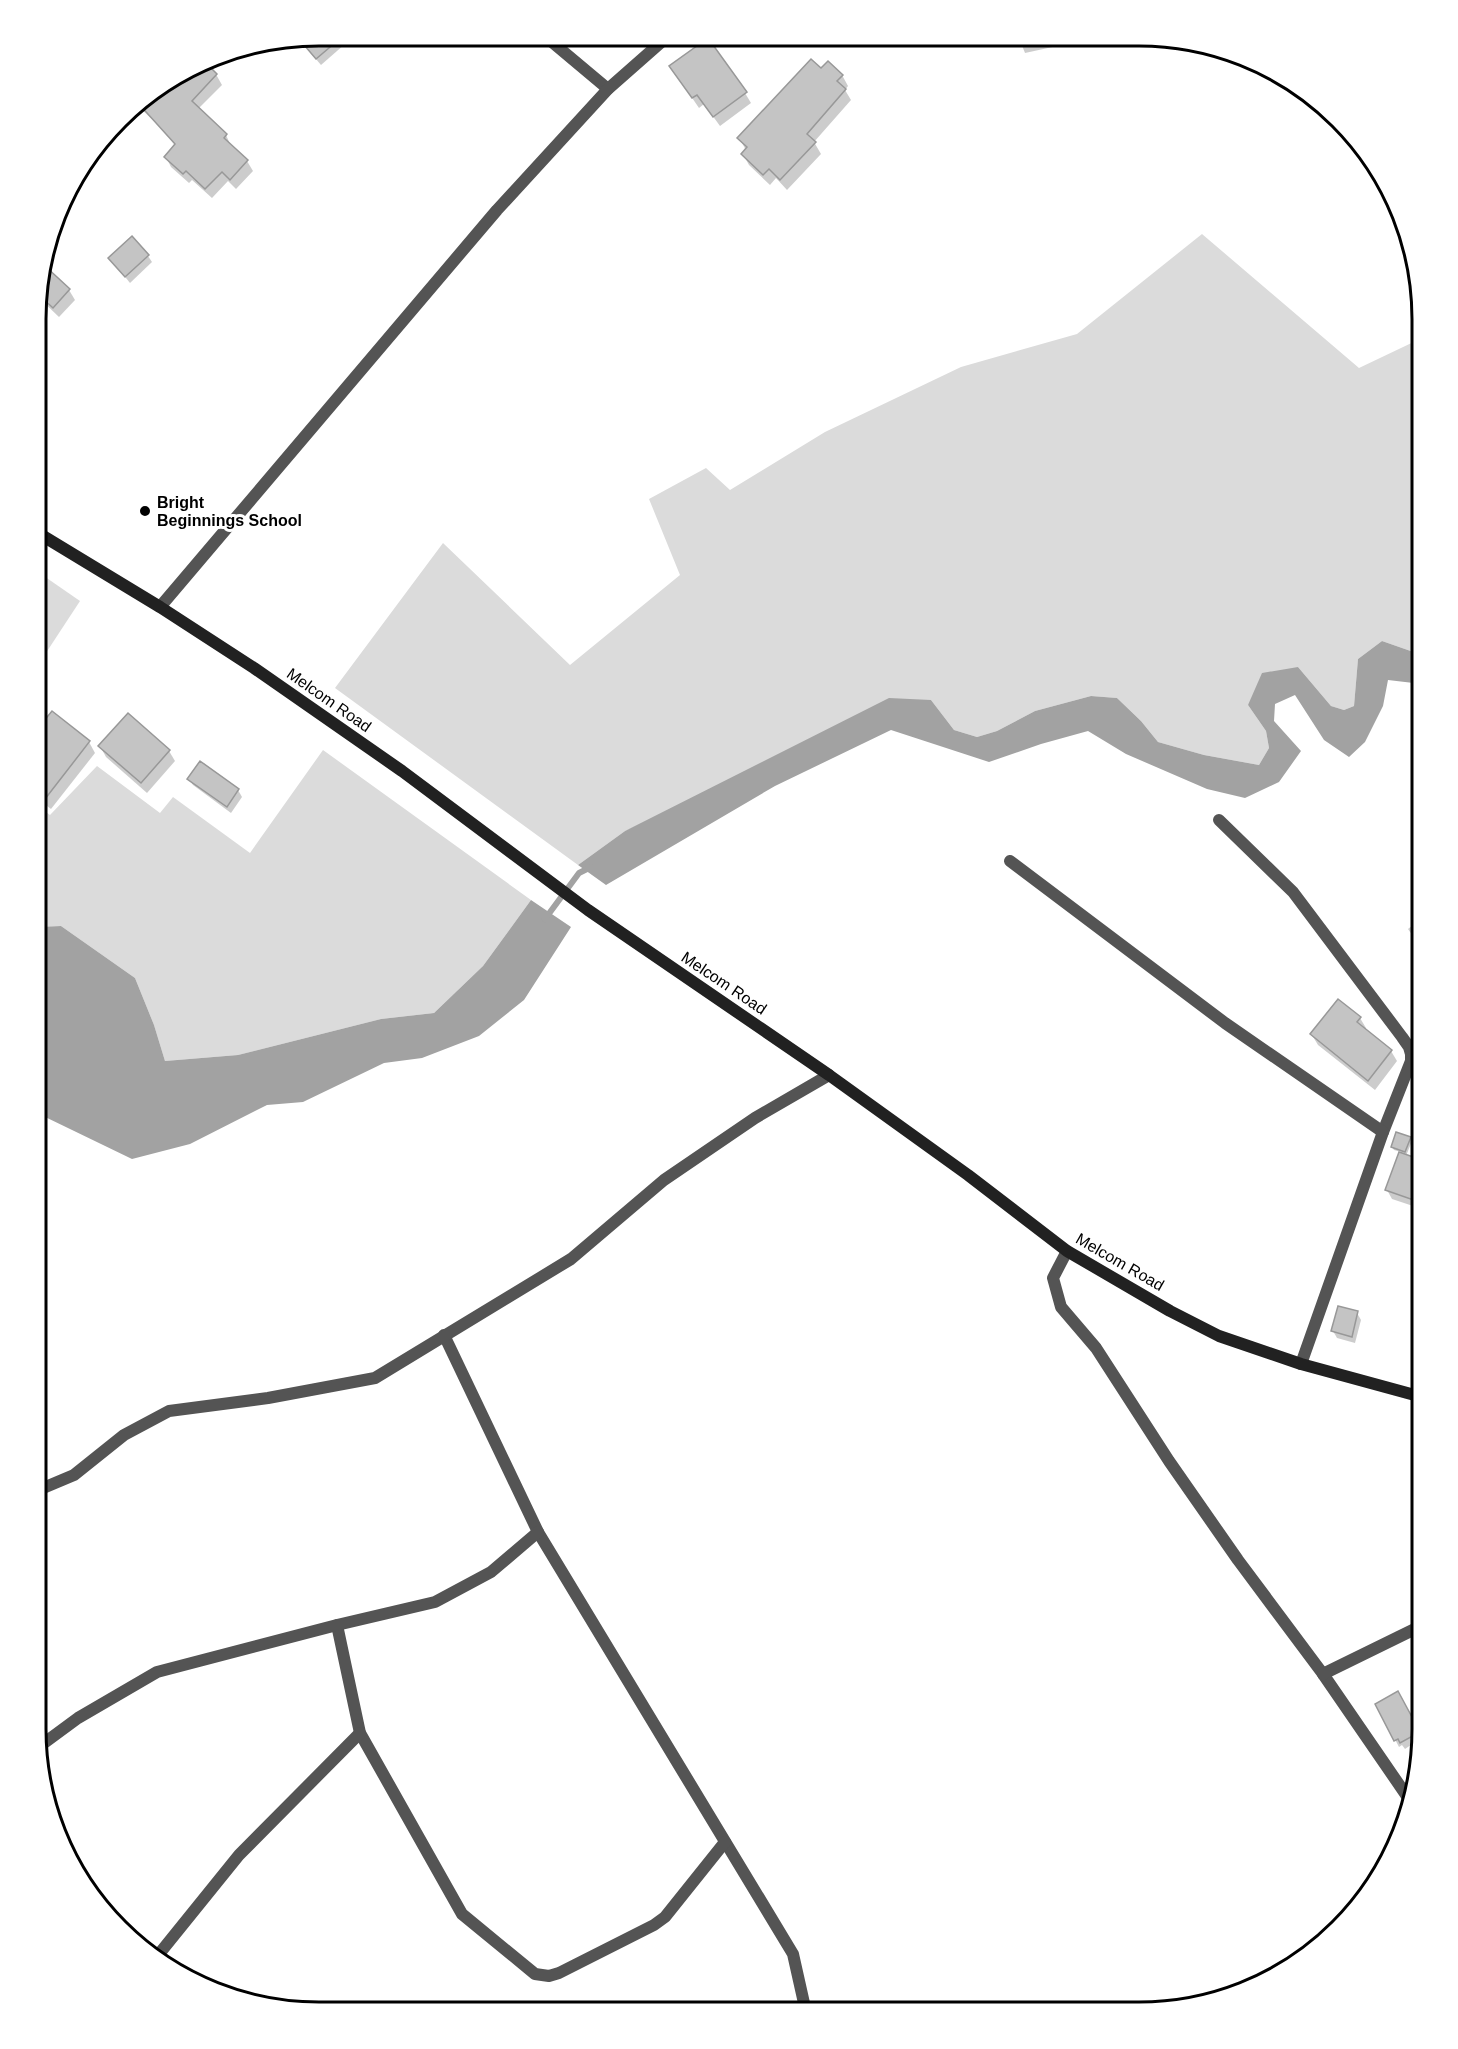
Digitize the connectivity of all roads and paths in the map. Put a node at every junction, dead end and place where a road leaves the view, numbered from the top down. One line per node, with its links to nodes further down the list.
1 (557, 46): 3 (street)
2 (657, 46): 3 (street)
3 (608, 89): 5 (street)
4 (46, 538): 5 (main road, Melcom Road)
5 (160, 607): 8 (main road, Melcom Road)
6 (1219, 820): 9 (street)
7 (1010, 861): 9 (street)
8 (829, 1075): 10 (main road, Melcom Road); 11 (street)
9 (1383, 1132): 12 (street)
10 (1067, 1251): 12 (main road, Melcom Road); 18 (street)
11 (444, 1335): 14 (street); 15 (street)
12 (1301, 1364): 13 (main road, Melcom Road)
13 (1412, 1394)
14 (46, 1487)
15 (538, 1533): 16 (street); 22 (street)
16 (338, 1625): 19 (street); 20 (street)
17 (1412, 1630): 18 (street)
18 (1323, 1674): 21 (street)
19 (360, 1733): 22 (street); 23 (street)
20 (47, 1741)
21 (1404, 1792)
22 (725, 1842): 24 (street)
23 (161, 1951)
24 (804, 2002)

